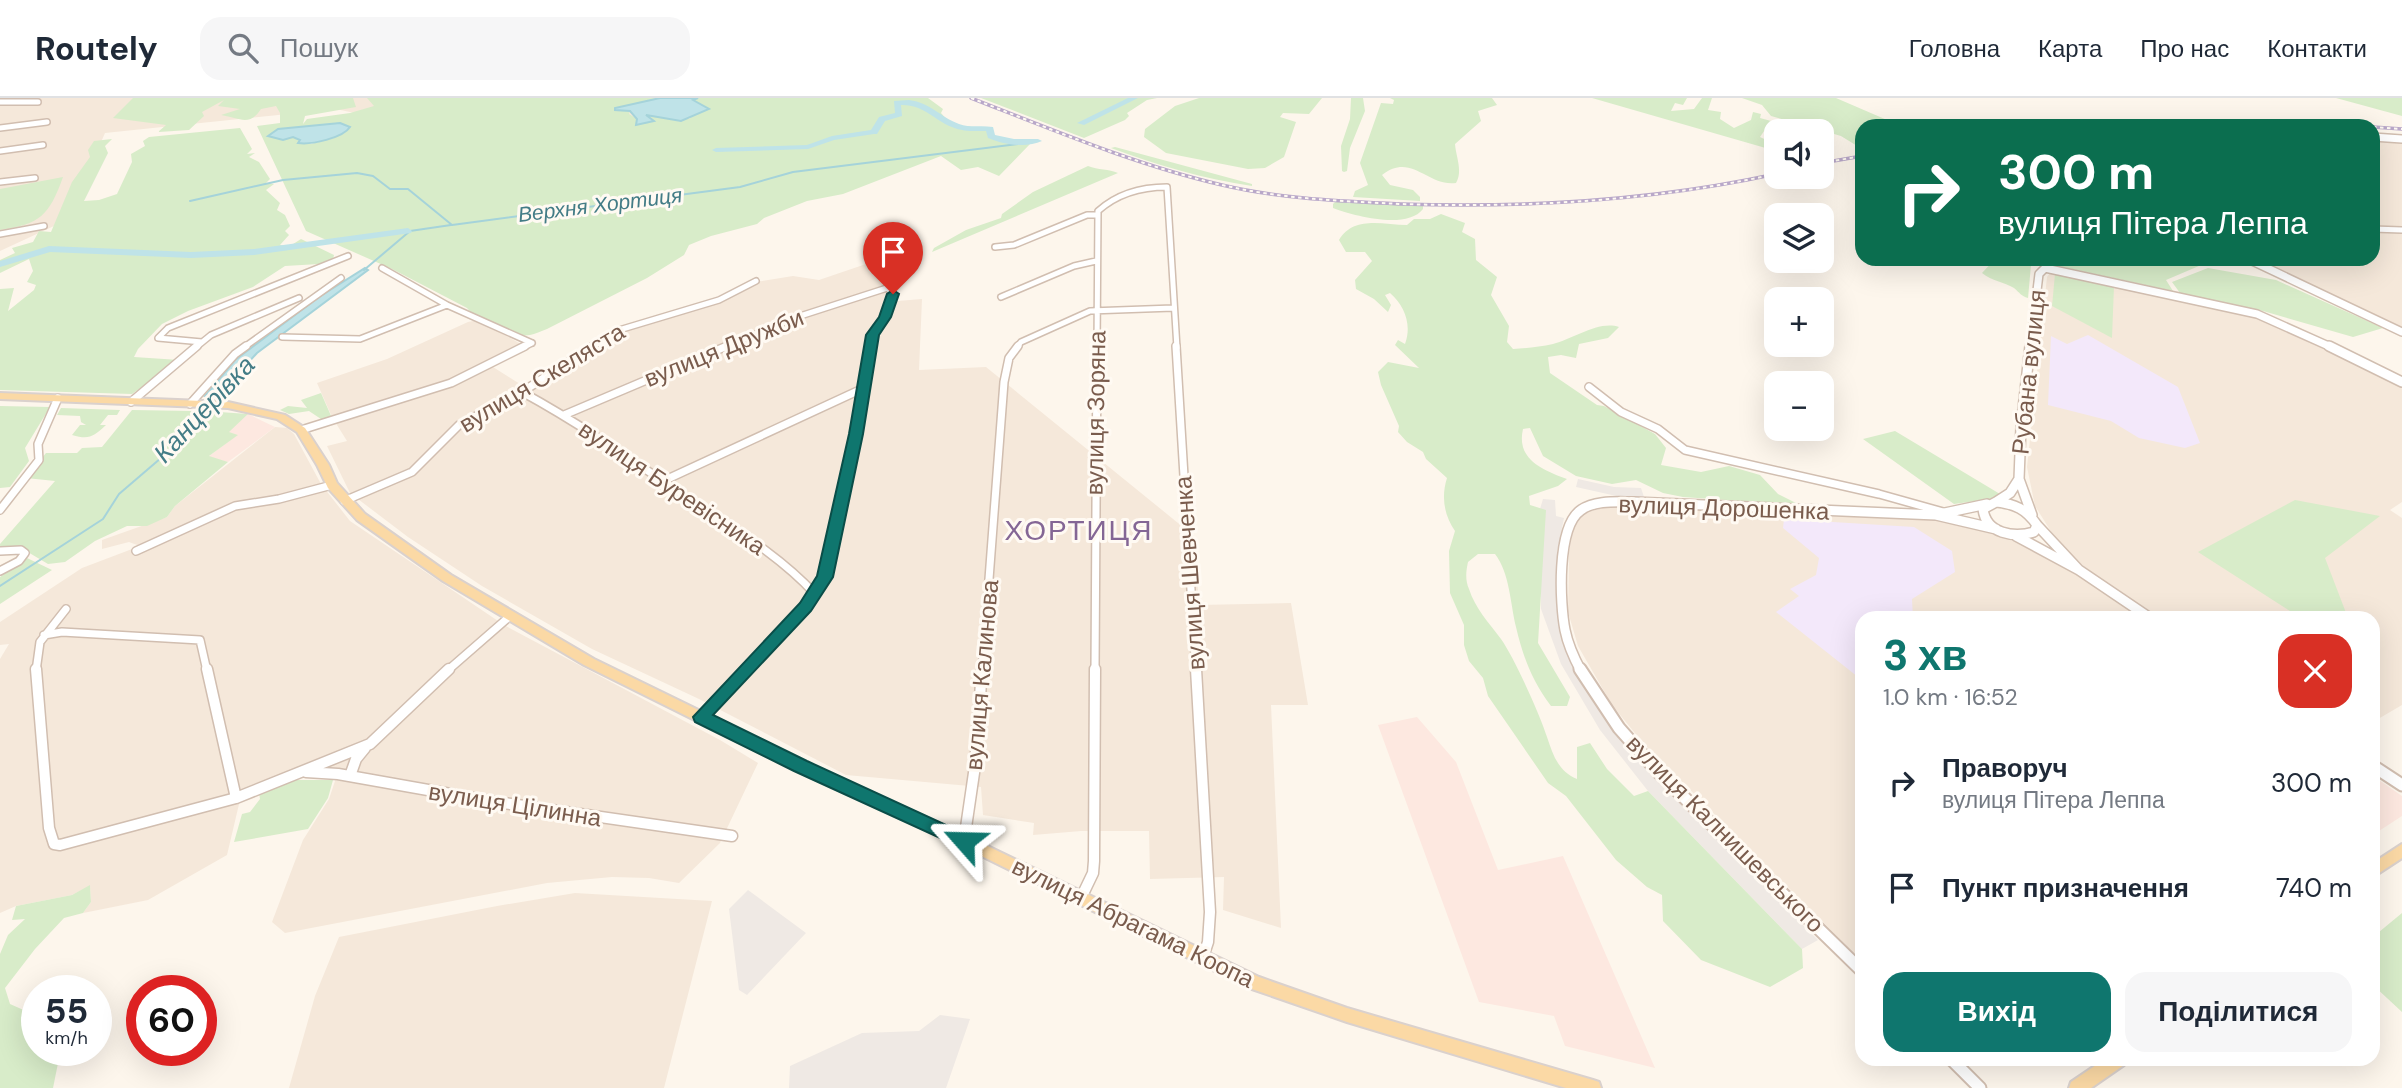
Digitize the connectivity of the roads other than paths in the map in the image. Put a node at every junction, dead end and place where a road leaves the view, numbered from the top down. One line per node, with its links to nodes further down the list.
1 (0, 102): 2 (street)
2 (38, 103)
3 (47, 122): 4 (street)
4 (0, 128)
5 (2380, 138): 6 (street)
6 (2402, 139)
7 (43, 145): 8 (street)
8 (0, 151)
9 (35, 178): 10 (street)
10 (0, 182)
11 (1098, 215): 16 (street); 18 (street, вулиця Зоряна); 26 (street, вулиця Шевченка)
12 (44, 226): 15 (street)
13 (2380, 229): 14 (street)
14 (2402, 230)
15 (0, 234)
16 (995, 247)
17 (348, 256): 30 (street)
18 (1096, 261): 23 (street); 27 (street, вулиця Зоряна)
19 (2263, 266): 28 (street)
20 (382, 268): 25 (street)
21 (341, 278): 38 (street)
22 (756, 281): 34 (street, вулиця Скеляста)
23 (1001, 297)
24 (299, 298): 30 (street)
25 (447, 305): 29 (street); 40 (street)
26 (1173, 308): 27 (street); 74 (street, вулиця Шевченка)
27 (1098, 310): 70 (street, вулиця Калинова); 73 (street, вулиця Зоряна)
28 (2402, 332)
29 (282, 337)
30 (202, 342): 37 (street)
31 (2402, 382): 41 (street, Рубана вулиця)
32 (1589, 387): 47 (street)
33 (864, 388): 39 (street, вулиця Дружби); 42 (street); 56 (street)
34 (523, 392): 39 (street, вулиця Буревісника); 44 (street, вулиця Скеляста)
35 (0, 396): 36 (main road)
36 (58, 398): 37 (main road); 46 (street)
37 (131, 402): 38 (main road)
38 (190, 404): 40 (main road)
39 (564, 415): 42 (street, вулиця Буревісника)
40 (301, 430): 43 (main road, вулиця Абрагама Коопа)
41 (2019, 479): 45 (street, Рубана вулиця); 48 (street, Рубана вулиця)
42 (661, 482): 56 (street, вулиця Буревісника)
43 (332, 485): 44 (main road, вулиця Абрагама Коопа); 53 (street)
44 (344, 501): 59 (main road, вулиця Абрагама Коопа)
45 (1992, 503): 47 (street, вулиця Дорошенка); 48 (street); 50 (street)
46 (0, 510)
47 (1942, 514): 50 (street, вулиця Дорошенка); 61 (street, вулиця Дорошенка)
48 (2032, 515): 49 (street, Рубана вулиця)
49 (2037, 525): 51 (street); 54 (street)
50 (1996, 529): 51 (street, вулиця Дорошенка)
51 (2015, 536): 54 (street)
52 (0, 551): 55 (street)
53 (136, 551)
54 (2079, 570): 58 (street)
55 (0, 571)
56 (815, 594): 62 (street)
57 (66, 610): 60 (street)
58 (2140, 611)
59 (509, 617): 62 (main road, вулиця Абрагама Коопа); 63 (street)
60 (44, 635): 68 (street); 68 (street)
61 (1573, 655): 75 (street, вулиця Калнишевського)
62 (701, 717): 70 (main road, вулиця Абрагама Коопа)
63 (370, 744): 65 (street); 66 (street)
64 (2380, 771): 67 (street)
65 (298, 772): 66 (street, вулиця Цілинна); 68 (street)
66 (351, 776): 69 (street, вулиця Цілинна)
67 (2402, 785)
68 (236, 797)
69 (732, 836)
70 (964, 841): 73 (main road, вулиця Абрагама Коопа)
71 (2402, 850): 72 (main road)
72 (2380, 867)
73 (1081, 898): 74 (main road, вулиця Абрагама Коопа)
74 (1203, 957): 78 (main road, вулиця Абрагама Коопа)
75 (1855, 964)
76 (1958, 1066): 79 (street)
77 (2108, 1066): 80 (main road)
78 (1593, 1088)
79 (1980, 1088)
80 (2077, 1088)

